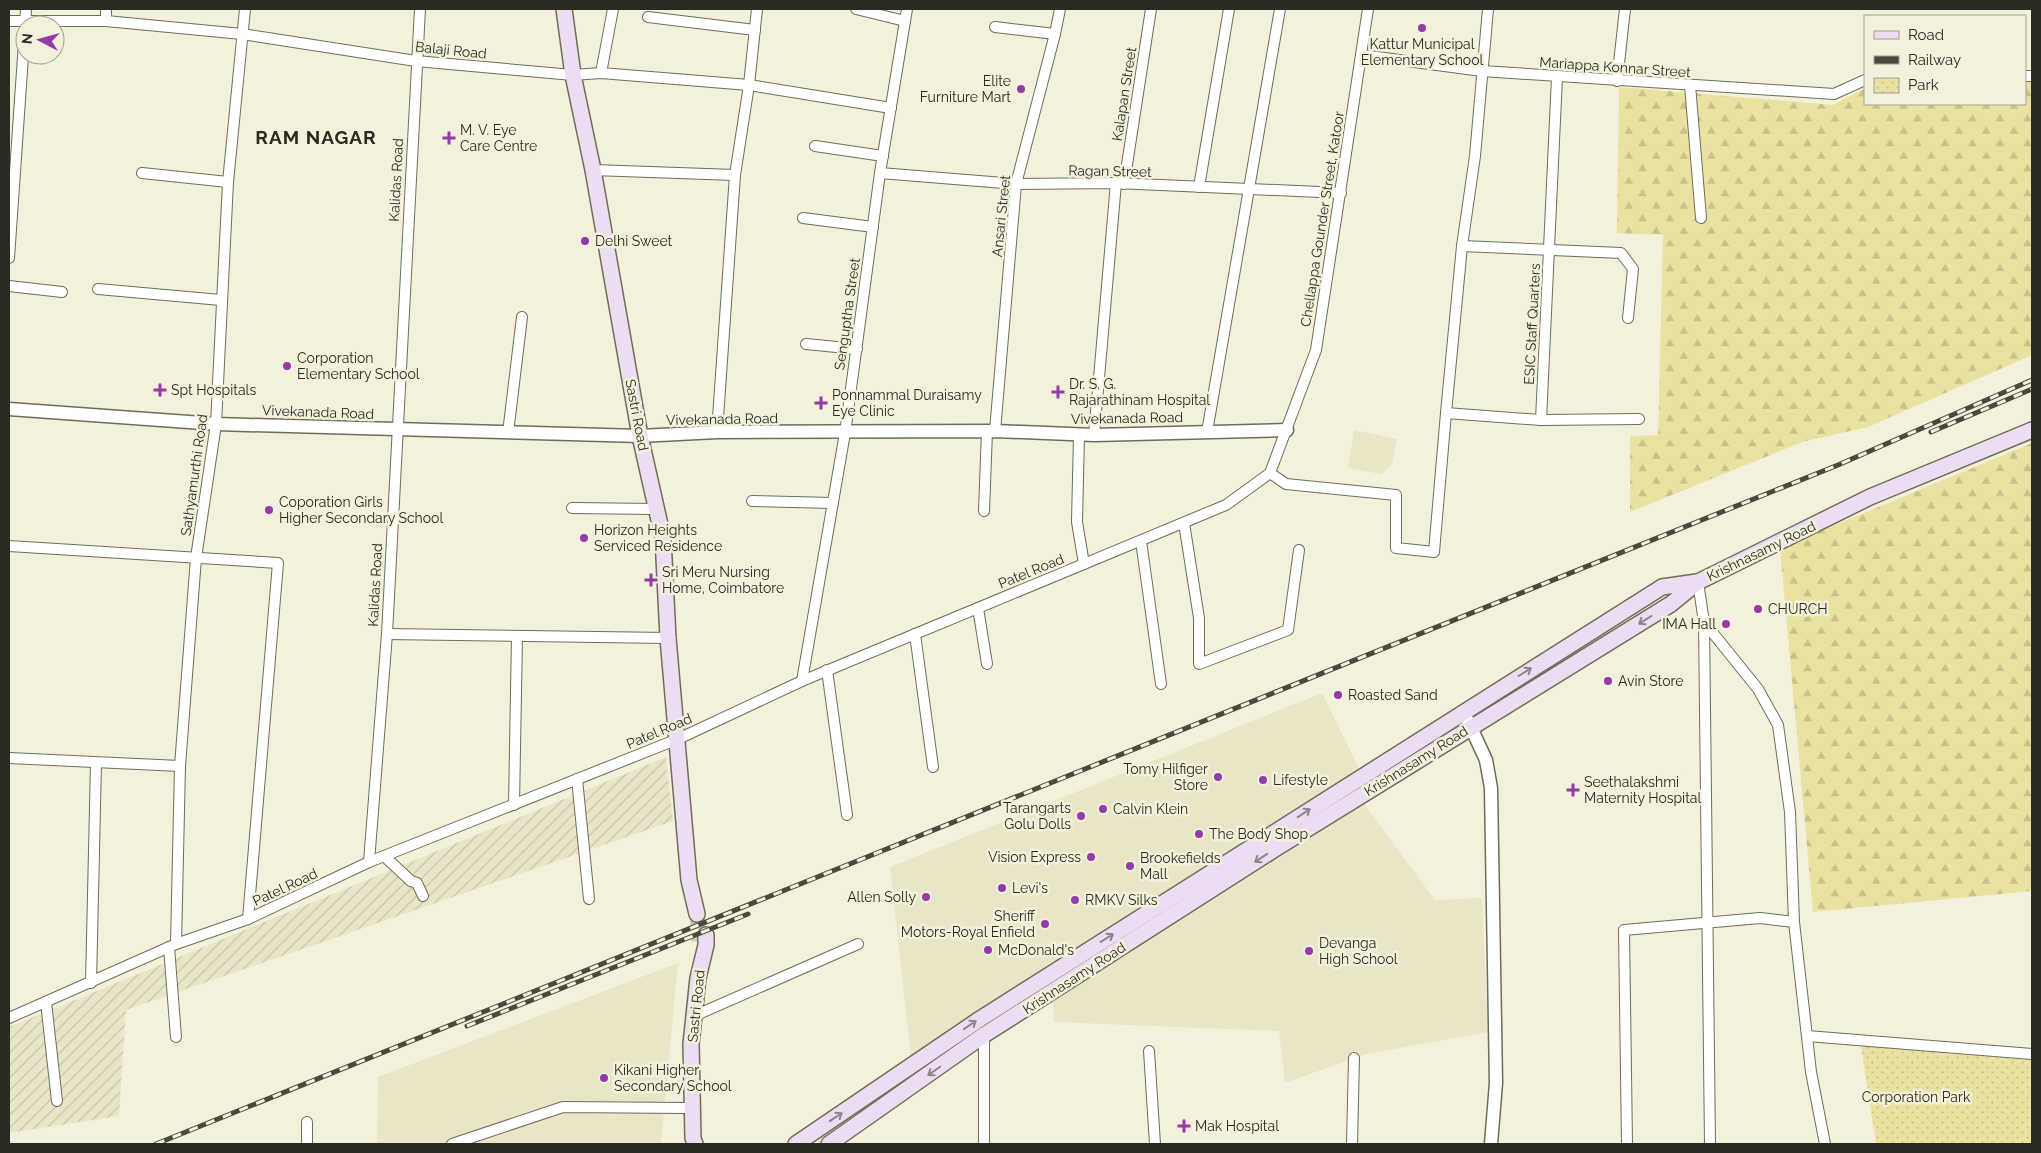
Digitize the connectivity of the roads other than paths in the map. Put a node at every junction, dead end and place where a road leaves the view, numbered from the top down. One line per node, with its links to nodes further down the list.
1 (106, 9): 17 (street)
2 (245, 9): 22 (street, Sathyamurthi Road)
3 (420, 9): 25 (street, Kalidas Road)
4 (564, 9): 29 (main road, Sastri Road)
5 (613, 9): 28 (street)
6 (757, 9): 21 (street)
7 (856, 9): 18 (street)
8 (907, 9): 18 (street, Senguptha Street)
9 (1060, 9): 23 (street, Ansari Street)
10 (1151, 9): 43 (street, Kalapan Street)
11 (1229, 9): 45 (street)
12 (1280, 9): 46 (street)
13 (1368, 9): 24 (street, Chellappa Gounder Street, Katoor)
14 (1488, 9): 27 (street)
15 (1625, 9): 32 (street)
16 (648, 17): 21 (street)
17 (106, 21): 19 (street, Balaji Road); 22 (street, Balaji Road)
18 (905, 21): 35 (street, Senguptha Street)
19 (65, 23)
20 (995, 27): 23 (street)
21 (755, 30): 33 (street)
22 (242, 34): 25 (street, Balaji Road); 42 (street, Sathyamurthi Road)
23 (1055, 34): 44 (street, Ansari Street)
24 (1362, 55): 27 (street, Mariappa Konnar Street); 47 (street, Chellappa Gounder Street, Katoor)
25 (416, 61): 29 (street, Balaji Road); 67 (street, Kalidas Road)
26 (22, 65): 53 (street)
27 (1482, 71): 30 (street, Mariappa Konnar Street); 51 (street)
28 (601, 73): 29 (street, Balaji Road); 33 (street, Balaji Road)
29 (573, 75): 38 (main road, Sastri Road)
30 (1557, 77): 32 (street, Mariappa Konnar Street); 52 (street)
31 (1864, 80): 34 (street, Mariappa Konnar Street)
32 (1617, 81): 34 (street, Mariappa Konnar Street)
33 (749, 85): 35 (street, Balaji Road); 41 (street)
34 (1690, 85): 49 (street)
35 (891, 108): 37 (street, Senguptha Street)
36 (815, 146): 37 (street)
37 (883, 156): 40 (street, Senguptha Street)
38 (593, 170): 41 (street); 77 (main road, Sastri Road)
39 (142, 173): 42 (street)
40 (880, 173): 44 (street, Ragan Street); 50 (street, Senguptha Street)
41 (735, 175): 71 (street)
42 (228, 182): 57 (street, Sathyamurthi Road)
43 (1120, 183): 44 (street, Ragan Street); 45 (street, Ragan Street); 76 (street)
44 (1016, 184): 70 (street, Ansari Street)
45 (1199, 187): 46 (street, Ragan Street)
46 (1248, 189): 47 (street, Ragan Street); 72 (street)
47 (1341, 193): 68 (street, Chellappa Gounder Street, Katoor)
48 (803, 218): 50 (street)
49 (1702, 218)
50 (873, 227): 61 (street, Senguptha Street)
51 (1462, 246): 52 (street); 63 (street)
52 (1549, 251): 59 (street, ESIC Staff Quarters); 65 (street, ESIC Staff Quarters)
53 (9, 258)
54 (9, 286): 56 (street)
55 (98, 289): 57 (street)
56 (62, 292)
57 (221, 300): 66 (street, Sathyamurthi Road)
58 (522, 317): 73 (street)
59 (1628, 318)
60 (806, 344): 61 (street)
61 (857, 349): 74 (street, Senguptha Street)
62 (9, 409): 66 (street, Vivekanada Road)
63 (1446, 413): 65 (street); 78 (street)
64 (1639, 419): 65 (street)
65 (1541, 420)
66 (216, 424): 67 (street, Vivekanada Road); 88 (street, Sathyamurthi Road)
67 (396, 430): 73 (street, Vivekanada Road); 93 (street, Kalidas Road)
68 (1287, 430): 72 (street, Vivekanada Road); 78 (street)
69 (2032, 430): 90 (main road, Krishnasamy Road)
70 (991, 431): 74 (street, Vivekanada Road); 75 (street, Vivekanada Road); 83 (street, Ansari Street)
71 (717, 432): 74 (street, Vivekanada Road); 77 (street, Vivekanada Road)
72 (1207, 432): 76 (street, Vivekanada Road)
73 (508, 433): 77 (street, Vivekanada Road)
74 (845, 433): 80 (street, Senguptha Street)
75 (1079, 435): 76 (street, Vivekanada Road); 89 (street)
76 (1094, 435)
77 (640, 436): 82 (main road, Sastri Road)
78 (1270, 473): 84 (street, Patel Road)
79 (752, 501): 80 (street)
80 (833, 503): 99 (street, Senguptha Street)
81 (572, 508): 82 (street)
82 (656, 509): 96 (main road, Sastri Road)
83 (984, 511)
84 (1184, 523): 85 (street, Patel Road); 87 (street)
85 (1140, 541): 89 (street, Patel Road); 100 (street)
86 (9, 546): 88 (street)
87 (1299, 550)
88 (196, 558): 106 (street, Sathyamurthi Road); 116 (street)
89 (1084, 564): 91 (street, Patel Road)
90 (1698, 582): 92 (street); 101 (main road, one-way to 90); 102 (main road, Krishnasamy Road, one-way to 102)
91 (978, 608): 94 (street, Patel Road); 97 (street)
92 (1704, 622): 117 (street); 118 (street)
93 (387, 634): 95 (street); 112 (street, Kalidas Road)
94 (915, 634): 98 (street, Patel Road); 107 (street)
95 (517, 636): 96 (street); 109 (street)
96 (668, 638): 103 (main road, Sastri Road)
97 (987, 664)
98 (827, 670): 99 (street, Patel Road); 110 (street)
99 (802, 681): 103 (street, Patel Road)
100 (1161, 684)
101 (1464, 711): 102 (street); 138 (main road, one-way to 101)
102 (1471, 728): 125 (main road, Krishnasamy Road, one-way to 125); 143 (street)
103 (678, 739): 108 (street, Patel Road); 115 (main road, Sastri Road)
104 (9, 758): 105 (street)
105 (96, 763): 106 (street); 121 (street)
106 (180, 766): 120 (street, Sathyamurthi Road)
107 (933, 767)
108 (578, 779): 109 (street, Patel Road); 114 (street)
109 (514, 805): 111 (street, Patel Road)
110 (847, 815)
111 (384, 856): 112 (street, Patel Road); 113 (street)
112 (369, 862): 116 (street, Patel Road)
113 (423, 896)
114 (589, 899)
115 (700, 912)
116 (248, 919): 120 (street, Patel Road)
117 (1708, 921): 118 (street); 144 (street); 145 (street)
118 (1794, 922): 126 (street)
119 (858, 944): 123 (street)
120 (172, 946): 121 (street, Patel Road); 127 (street, Sathyamurthi Road)
121 (91, 983): 122 (street, Patel Road)
122 (46, 1002): 124 (street, Patel Road); 131 (street)
123 (694, 1016): 132 (main road, Sastri Road); 135 (main road, Sastri Road)
124 (9, 1018)
125 (984, 1035): 134 (main road, Krishnasamy Road, one-way to 134); 140 (street)
126 (1807, 1036): 129 (street); 146 (street)
127 (176, 1038)
128 (1150, 1051): 141 (street)
129 (2032, 1054)
130 (1354, 1058): 142 (street)
131 (57, 1101)
132 (686, 1108): 135 (main road, Sastri Road); 137 (street)
133 (307, 1122): 136 (street)
134 (846, 1139): 139 (main road, Krishnasamy Road)
135 (691, 1142)
136 (307, 1144)
137 (452, 1144)
138 (796, 1144)
139 (829, 1144)
140 (984, 1144)
141 (1154, 1144)
142 (1352, 1144)
143 (1491, 1144)
144 (1627, 1144)
145 (1710, 1144)
146 (1825, 1144)

